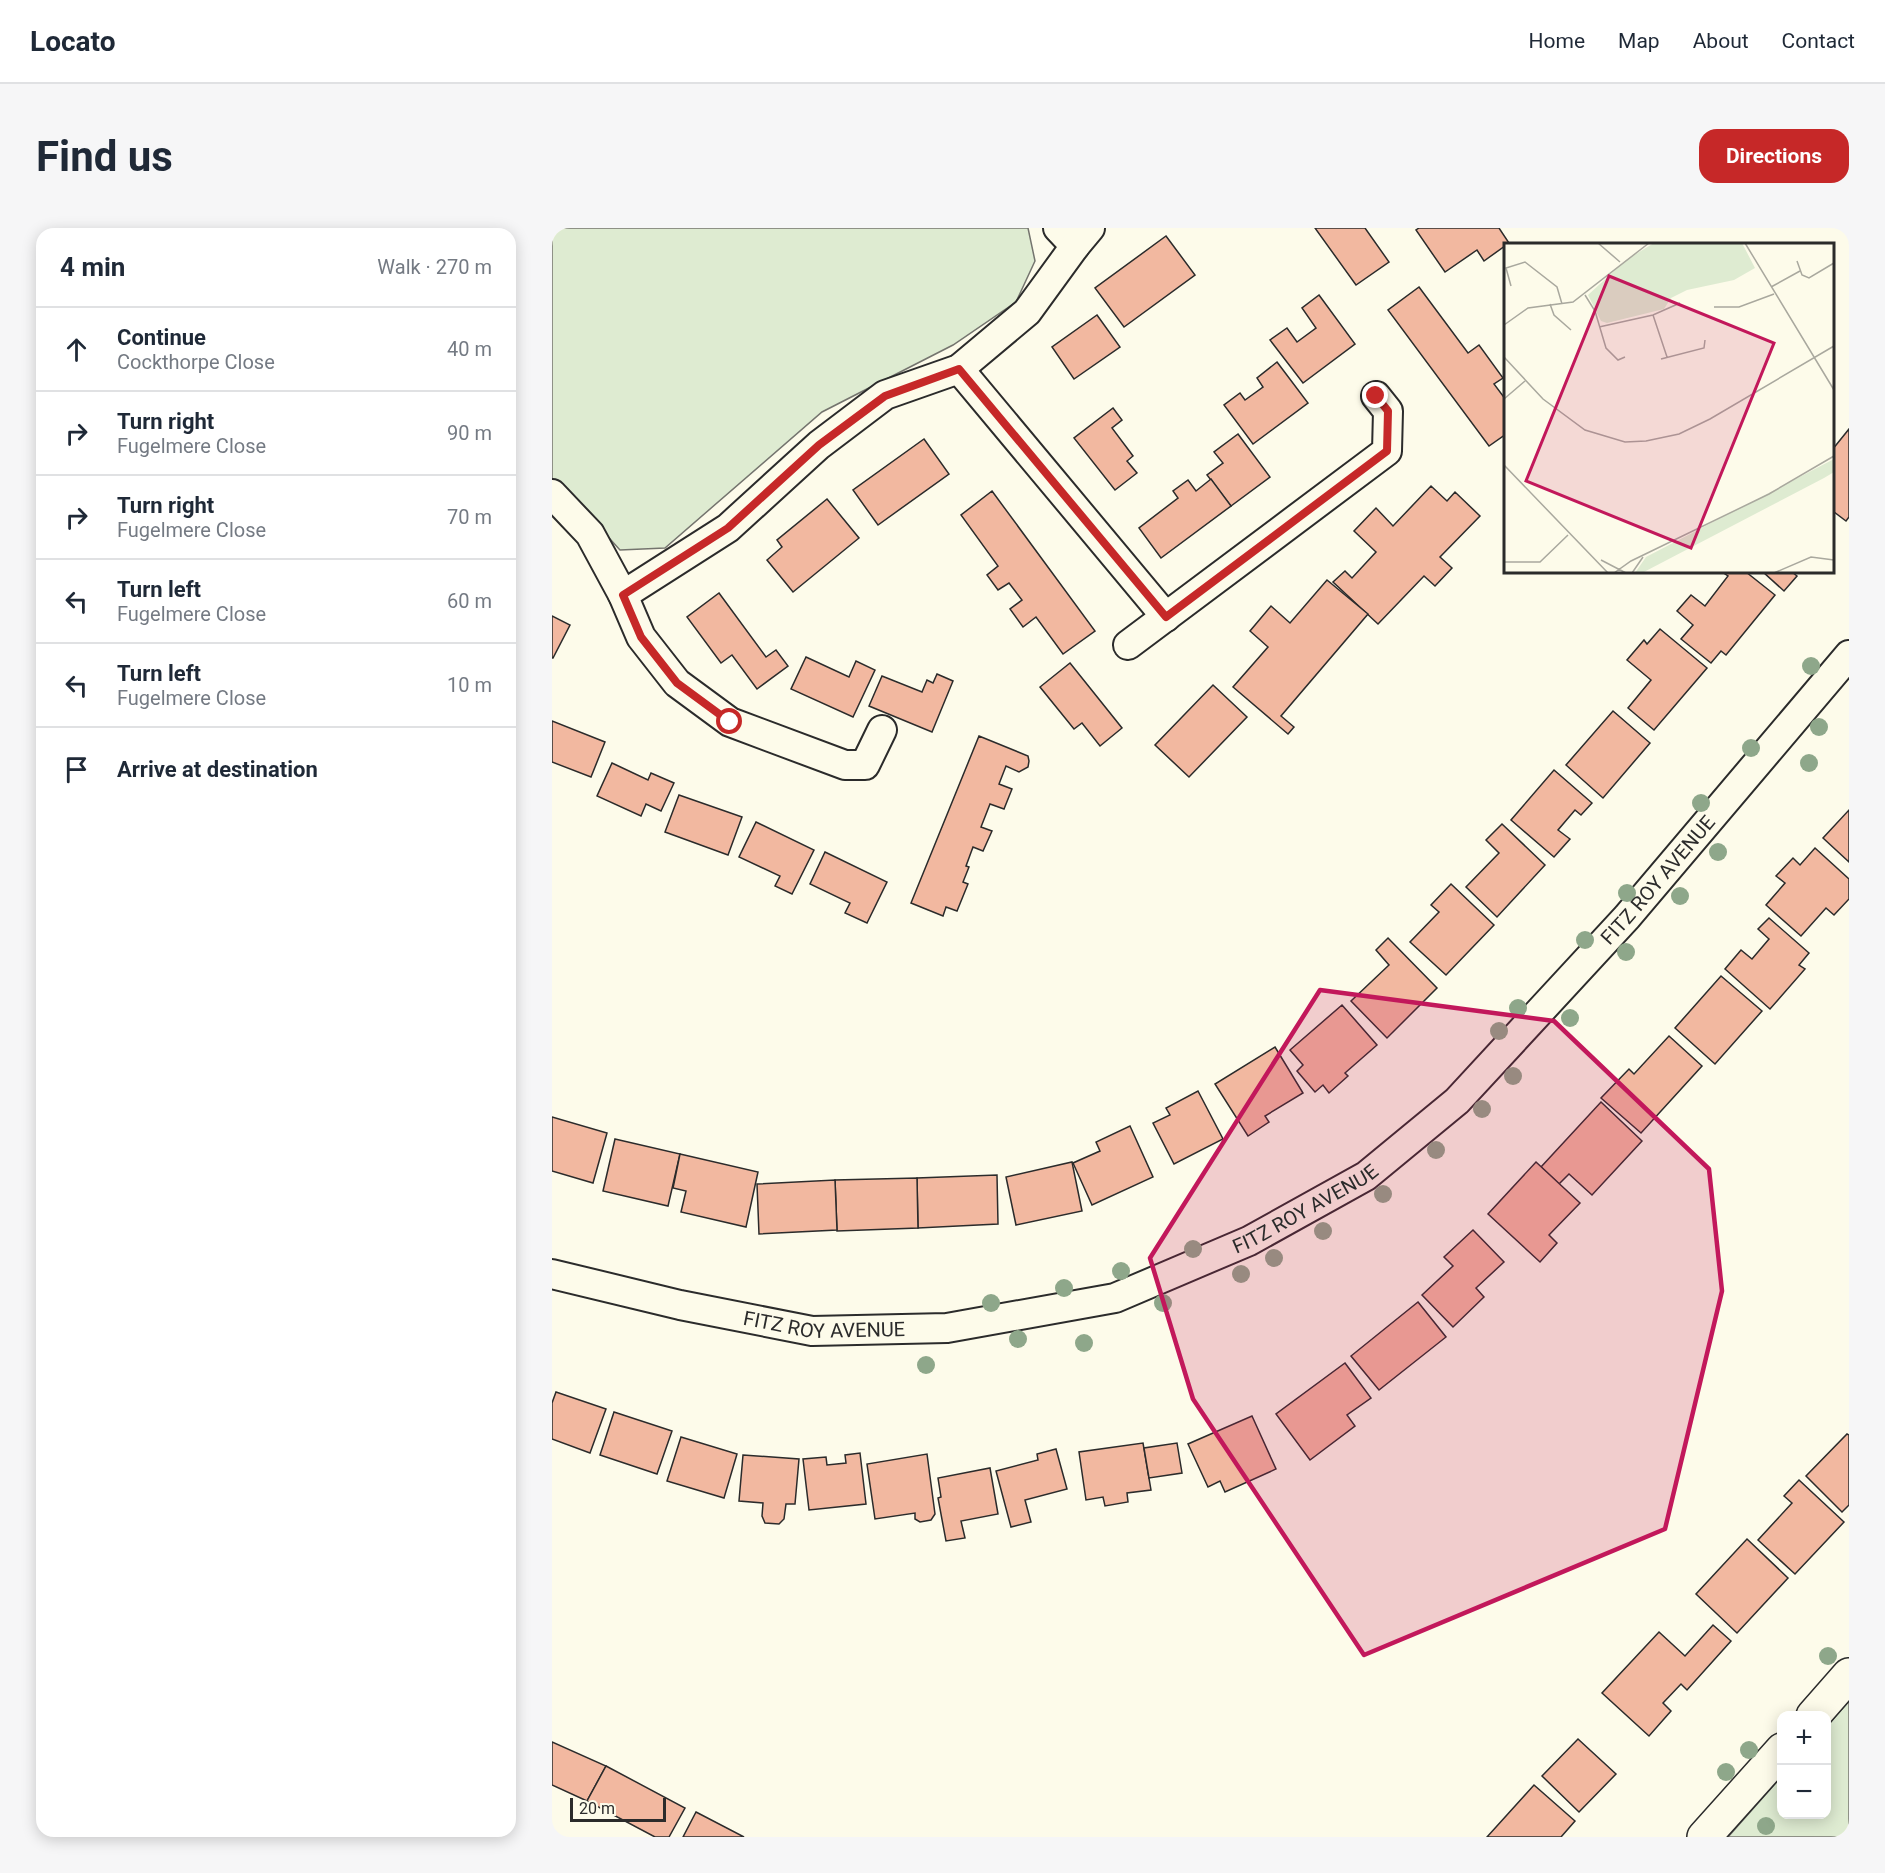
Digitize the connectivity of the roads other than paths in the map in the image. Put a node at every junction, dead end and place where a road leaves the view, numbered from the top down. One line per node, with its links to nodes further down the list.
1 (1074, 234): 2 (street)
2 (959, 369): 5 (street); 6 (street)
3 (1376, 396): 6 (street)
4 (552, 494): 5 (street)
5 (623, 595): 9 (street)
6 (1166, 617): 7 (street)
7 (1128, 645)
8 (1849, 655): 10 (street, FITZ ROY AVENUE)
9 (882, 730)
10 (552, 1274)
11 (1849, 1675): 12 (street)
12 (1817, 1711)
13 (1777, 1756): 14 (street)
14 (1704, 1837)

